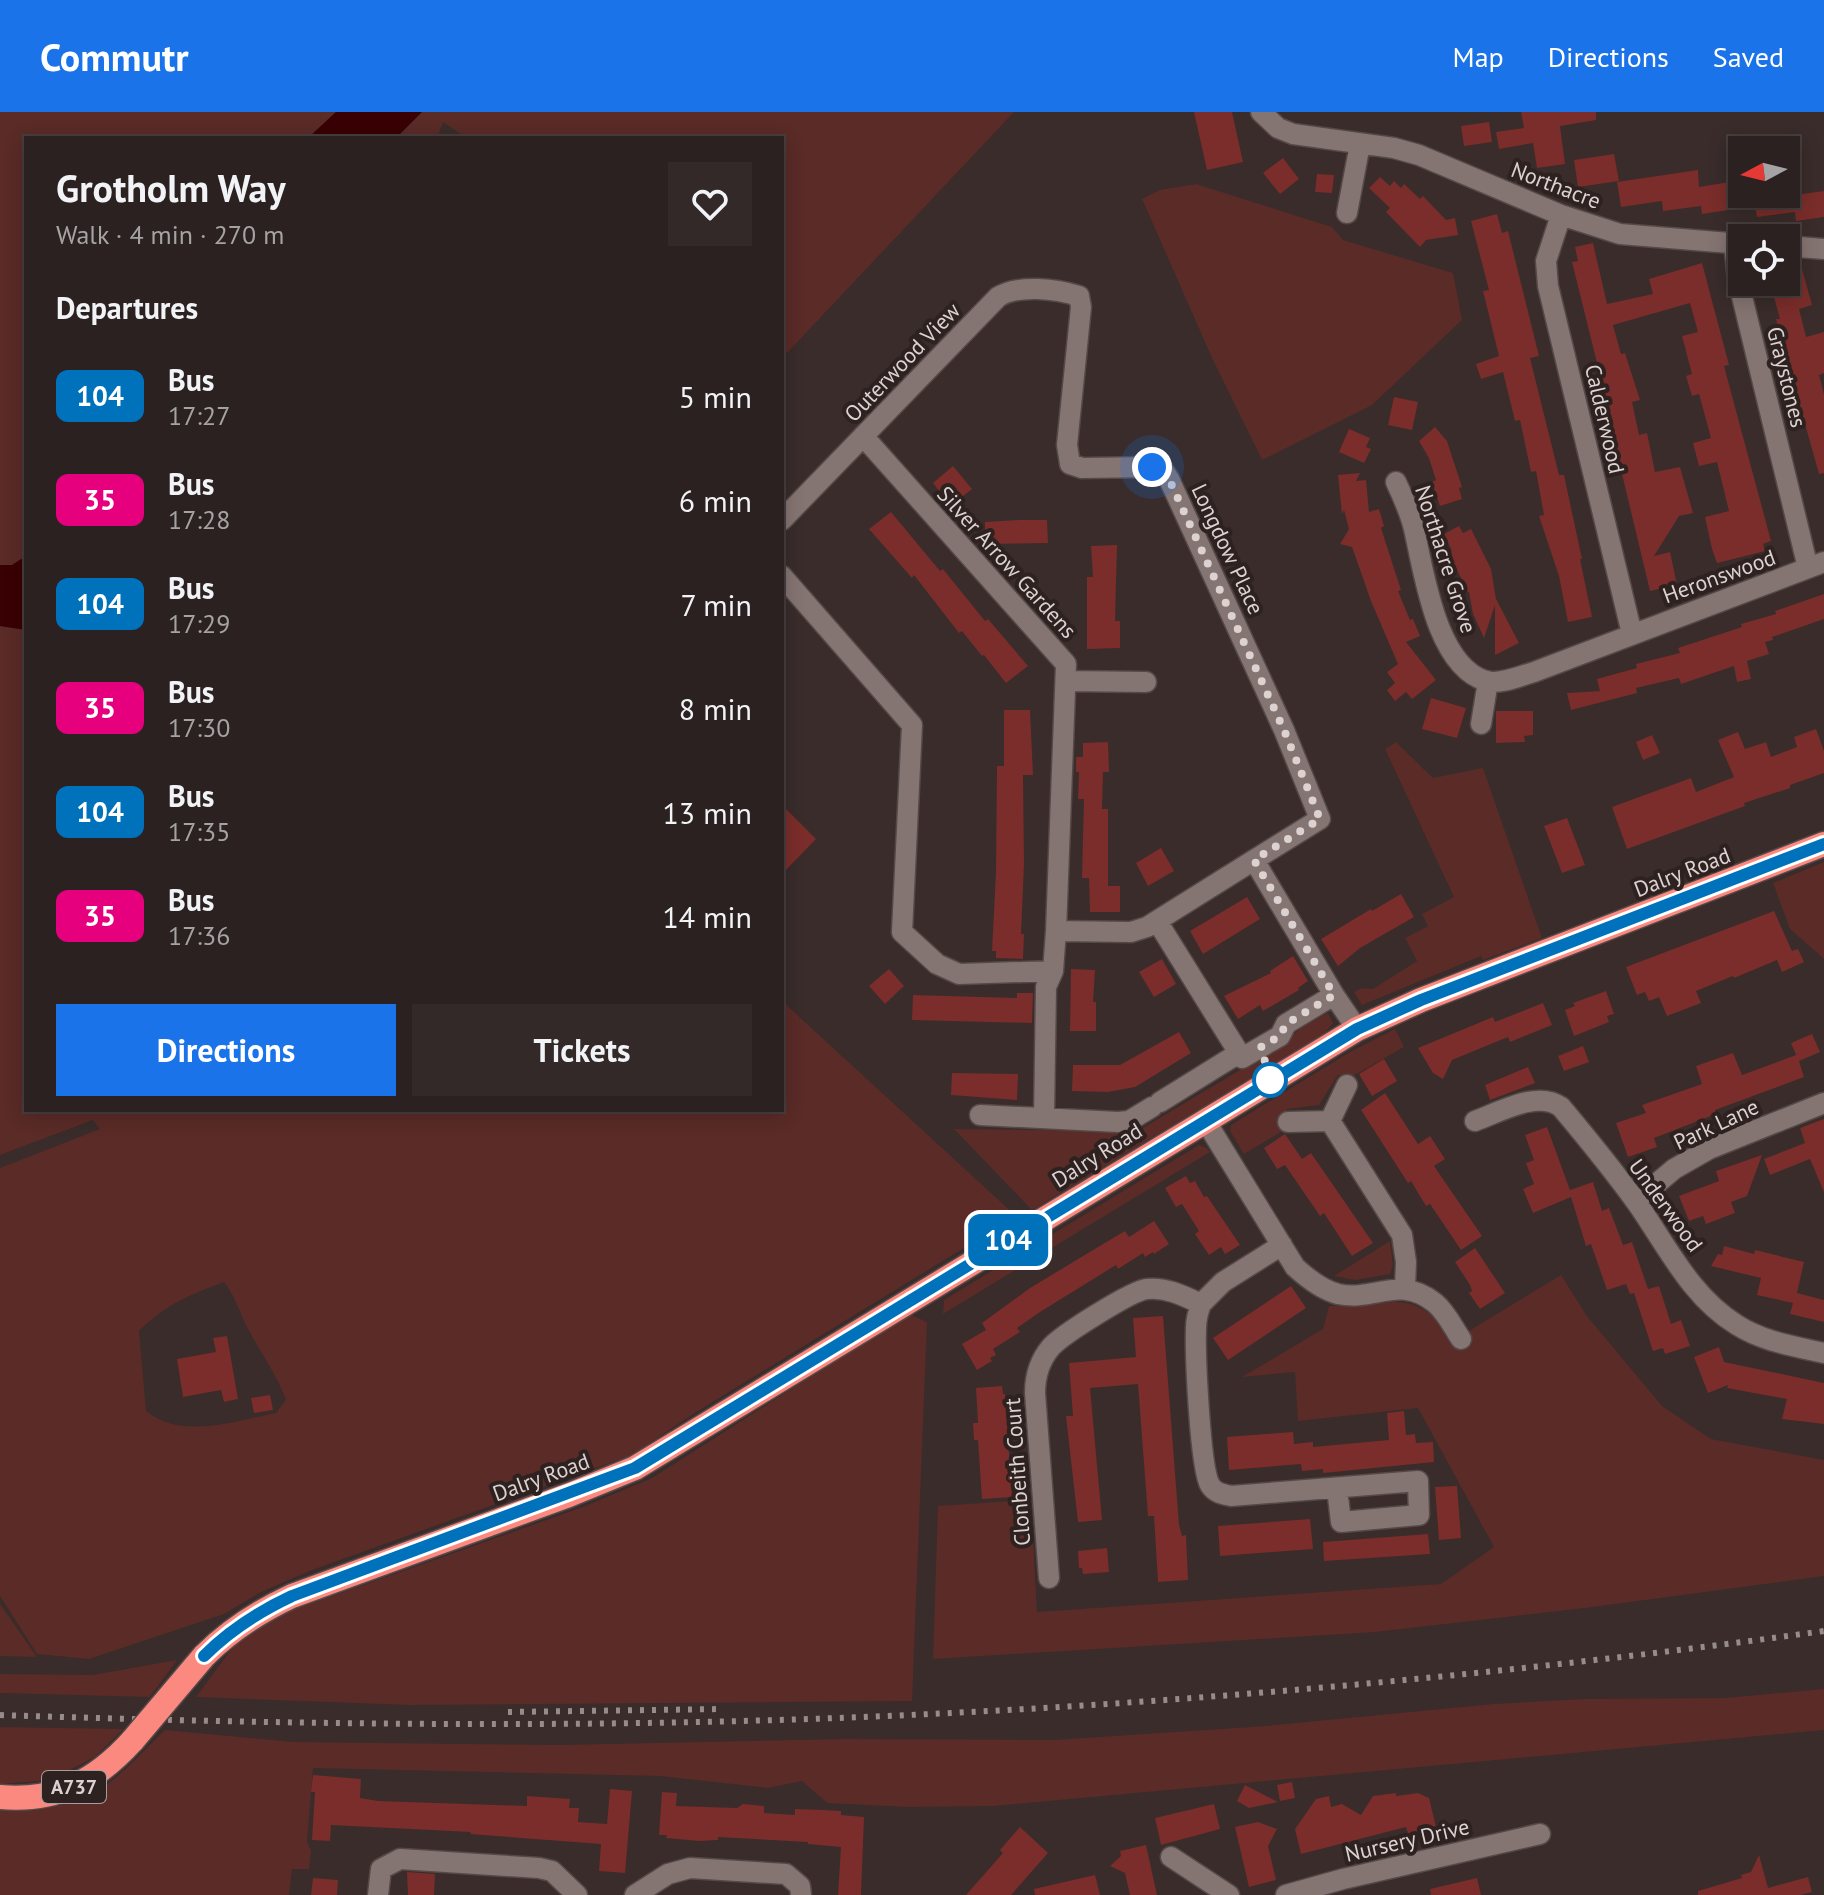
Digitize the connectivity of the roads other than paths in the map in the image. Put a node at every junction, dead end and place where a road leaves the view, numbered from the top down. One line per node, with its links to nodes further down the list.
1 (1261, 112): 2 (street, Northacre)
2 (1360, 144): 3 (street); 4 (street, Northacre)
3 (1347, 213)
4 (1561, 215): 5 (street, Northacre); 15 (street, Calderwood)
5 (1728, 242)
6 (1800, 247): 7 (street)
7 (1824, 249)
8 (1079, 296): 10 (street, Outerwood View); 21 (street, Longdow Place)
9 (1742, 296): 13 (street, Graystones)
10 (863, 436): 12 (street, Outerwood View); 16 (street, Silver Arrow Gardens)
11 (1396, 482): 17 (street, Northacre Grove)
12 (784, 518)
13 (1816, 565): 15 (street, Heronswood)
14 (784, 578): 24 (street)
15 (1632, 634): 17 (street)
16 (1067, 681): 18 (street); 23 (street, Silver Arrow Gardens)
17 (1488, 681): 19 (street)
18 (1146, 682)
19 (1481, 724)
20 (1824, 844): 26 (highway, Dalry Road / A737)
21 (1254, 860): 22 (street); 25 (street)
22 (1157, 921): 23 (street); 27 (street)
23 (1056, 931): 24 (street, Silver Arrow Gardens)
24 (1053, 971): 31 (street, Silver Arrow Gardens)
25 (1334, 995): 26 (street); 27 (street)
26 (1357, 1029): 32 (highway, Dalry Road / A737)
27 (1241, 1056): 31 (street)
28 (1347, 1085): 33 (street)
29 (1824, 1103): 36 (street, Park Lane)
30 (980, 1115): 31 (street)
31 (1044, 1118)
32 (1205, 1120): 37 (street); 44 (highway, Dalry Road / A737, bridge)
33 (1330, 1121): 35 (street); 38 (street)
34 (1475, 1121): 36 (street, Underwood)
35 (1288, 1122)
36 (1636, 1201): 41 (street, Underwood)
37 (1282, 1245): 38 (street); 39 (street)
38 (1405, 1288): 40 (street)
39 (1201, 1304): 42 (street); 43 (street, Clonbeith Court)
40 (1461, 1339)
41 (1824, 1353)
42 (1337, 1488)
43 (1049, 1578)
44 (0, 1797)
45 (1540, 1834): 52 (street, Nursery Drive)
46 (1171, 1857): 51 (street)
47 (378, 1895): 48 (street)
48 (577, 1895)
49 (635, 1895): 50 (street)
50 (801, 1895)
51 (1229, 1895)
52 (1286, 1895)

